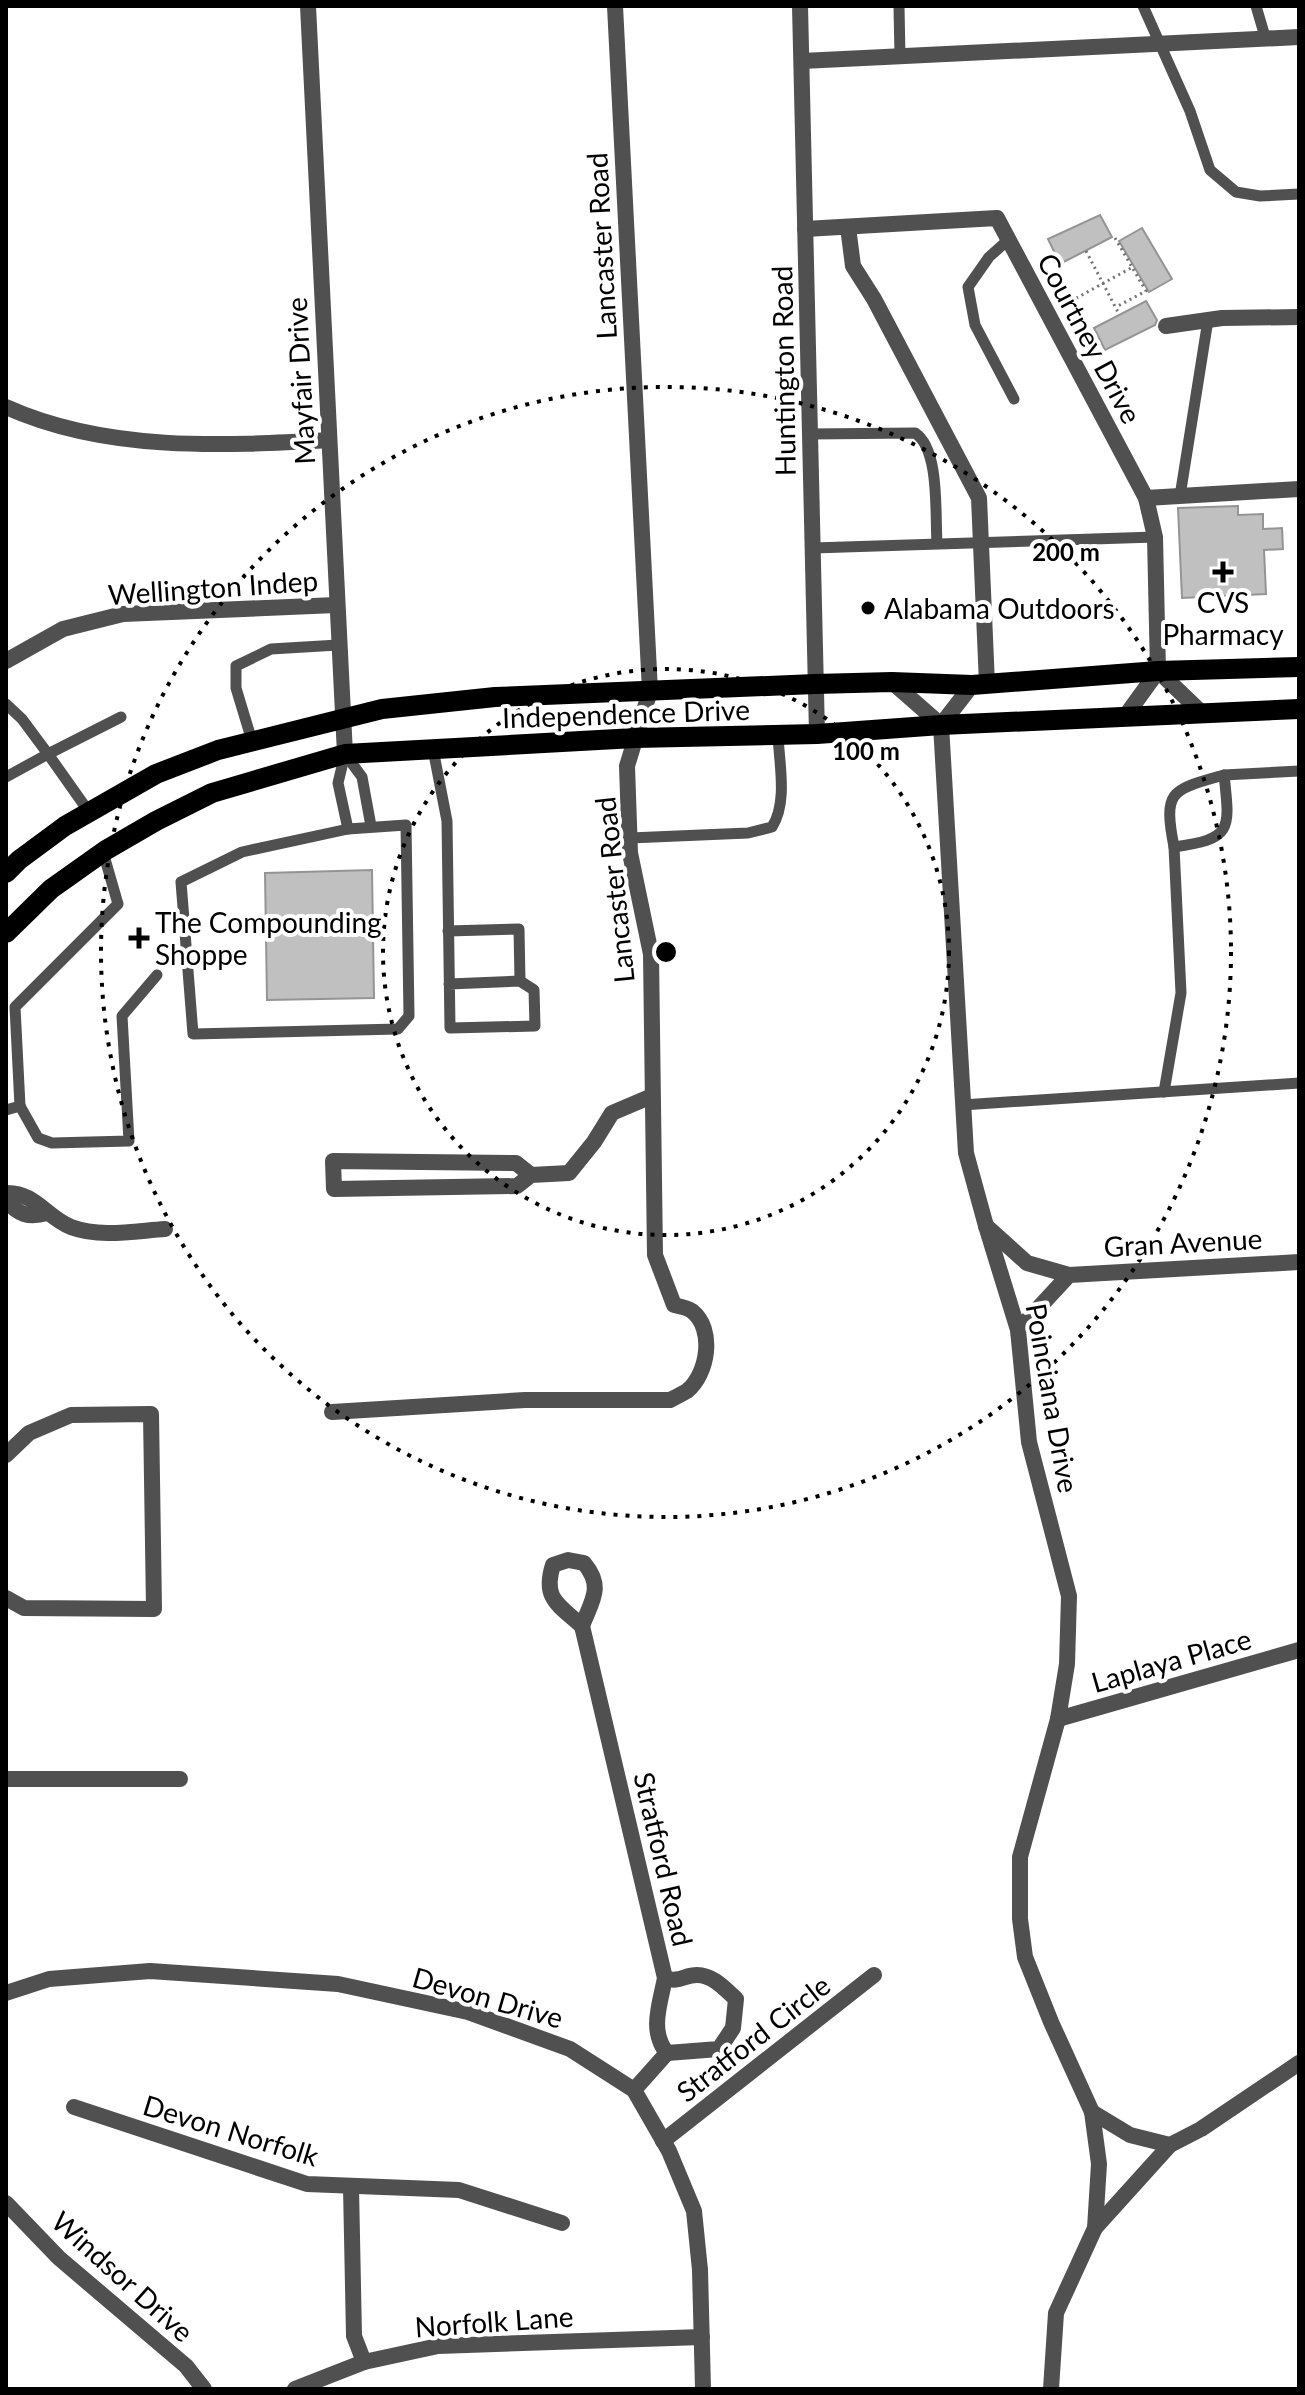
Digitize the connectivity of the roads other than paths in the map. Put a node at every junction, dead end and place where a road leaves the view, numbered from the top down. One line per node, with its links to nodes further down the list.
1 (308, 6): 22 (street, Mayfair Drive)
2 (615, 6): 38 (street, Lancaster Road)
3 (800, 6): 11 (street, Huntington Road)
4 (899, 6): 10 (lane)
5 (1143, 6): 9 (lane)
6 (1256, 6): 8 (lane)
7 (1299, 37): 8 (street)
8 (1266, 40): 9 (street)
9 (1160, 45): 10 (street); 12 (lane)
10 (900, 57): 11 (street)
11 (802, 61): 14 (street, Huntington Road)
12 (1299, 194)
13 (848, 227): 14 (street, Courtney Drive); 15 (street, Courtney Drive); 27 (street)
14 (805, 229): 21 (street, Huntington Road)
15 (1008, 240): 19 (lane); 25 (street, Courtney Drive)
16 (1299, 317): 17 (street)
17 (1208, 320): 18 (street); 24 (lane)
18 (1166, 326)
19 (1014, 399)
20 (6, 407): 22 (street)
21 (810, 434): 28 (lane); 29 (street, Huntington Road)
22 (329, 440): 30 (street, Mayfair Drive)
23 (1299, 489): 24 (street)
24 (1180, 496): 25 (street)
25 (1146, 498): 26 (street, Courtney Drive)
26 (1155, 537): 27 (lane); 34 (street, Courtney Drive)
27 (981, 542): 28 (lane); 37 (street)
28 (937, 543): 29 (lane)
29 (813, 548): 36 (street, Huntington Road)
30 (336, 605): 31 (street, Mayfair Drive); 32 (street, Wellington Indep)
31 (338, 645): 43 (street, Mayfair Drive); 49 (lane)
32 (6, 661)
33 (1299, 667): 34 (main road, Independence Drive)
34 (1158, 671): 37 (main road, Independence Drive); 41 (street); 44 (street)
35 (892, 682): 36 (main road, Independence Drive); 37 (main road, Independence Drive); 45 (street)
36 (815, 684): 38 (main road, Independence Drive); 46 (street, Huntington Road)
37 (980, 684): 45 (street)
38 (650, 691): 43 (main road, Independence Drive); 48 (street, Lancaster Road)
39 (6, 704): 51 (lane)
40 (1299, 709): 41 (main road, Independence Drive)
41 (1203, 714): 44 (main road, Independence Drive)
42 (121, 717): 51 (lane)
43 (342, 717): 49 (main road, Independence Drive); 52 (street, Mayfair Drive)
44 (1124, 718): 45 (main road, Independence Drive)
45 (941, 725): 46 (main road, Independence Drive); 71 (street, Poinciana Drive)
46 (817, 734): 47 (main road, Independence Drive)
47 (778, 735): 48 (main road, Independence Drive); 59 (lane)
48 (635, 738): 50 (main road, Independence Drive); 59 (street, Lancaster Road)
49 (252, 741): 56 (main road, Independence Drive)
50 (433, 749): 52 (main road, Independence Drive); 63 (lane)
51 (48, 754): 55 (lane); 56 (lane)
52 (345, 754): 57 (lane); 58 (lane); 61 (main road, Independence Drive)
53 (1299, 771): 54 (lane)
54 (1224, 775): 60 (lane); 60 (lane)
55 (6, 777)
56 (89, 812): 62 (main road, Independence Drive)
57 (371, 826): 58 (lane); 58 (lane)
58 (348, 829)
59 (630, 838): 70 (street, Lancaster Road)
60 (1174, 847): 69 (lane)
61 (103, 852): 64 (main road, Independence Drive); 72 (lane)
62 (6, 873)
63 (448, 931): 66 (lane); 67 (lane)
64 (6, 933)
65 (157, 975): 72 (lane)
66 (520, 981): 67 (lane); 67 (lane)
67 (449, 984)
68 (1299, 1083): 69 (lane)
69 (1164, 1092): 71 (lane)
70 (652, 1096): 75 (street); 85 (street, Lancaster Road)
71 (962, 1105): 80 (street, Poinciana Drive)
72 (20, 1106): 73 (lane)
73 (6, 1110)
74 (438, 1162): 75 (street); 76 (street); 76 (street)
75 (531, 1175): 76 (street)
76 (439, 1187)
77 (6, 1193): 79 (street)
78 (6, 1200): 79 (street)
79 (47, 1213): 81 (street)
80 (986, 1226): 83 (street, Gran Avenue); 84 (street, Poinciana Drive)
81 (165, 1229)
82 (1299, 1262): 83 (street, Gran Avenue)
83 (1069, 1275): 84 (street, Gran Avenue)
84 (1018, 1330): 90 (street, Poinciana Drive)
85 (332, 1412)
86 (6, 1455): 87 (street)
87 (6, 1598)
88 (582, 1626): 94 (street, Stratford Road)
89 (1299, 1650): 90 (street, Laplaya Place)
90 (1058, 1719): 100 (street, Poinciana Drive)
91 (6, 1779): 92 (street)
92 (180, 1779)
93 (874, 1975): 101 (street, Stratford Circle)
94 (665, 1978): 96 (street, Stratford Road); 96 (street, Stratford Circle)
95 (6, 1993): 98 (street, Devon Drive)
96 (667, 2053): 98 (street)
97 (1299, 2063): 102 (street, Poinciana Drive)
98 (634, 2090): 101 (street, Devon Drive)
99 (74, 2107): 103 (street, Devon Norfolk)
100 (1092, 2112): 102 (street); 106 (street, Poinciana Drive)
101 (663, 2141): 107 (street, Devon Drive)
102 (1170, 2145): 106 (street, Poinciana Drive)
103 (351, 2187): 105 (street, Devon Norfolk); 108 (street)
104 (6, 2203): 109 (street, Windsor Drive)
105 (562, 2223)
106 (1095, 2228): 112 (street, Poinciana Drive)
107 (702, 2337): 108 (street, Norfolk Lane); 111 (street, Devon Drive)
108 (364, 2362): 110 (street, Norfolk Lane)
109 (204, 2389)
110 (295, 2389)
111 (703, 2389)
112 (1051, 2389)

